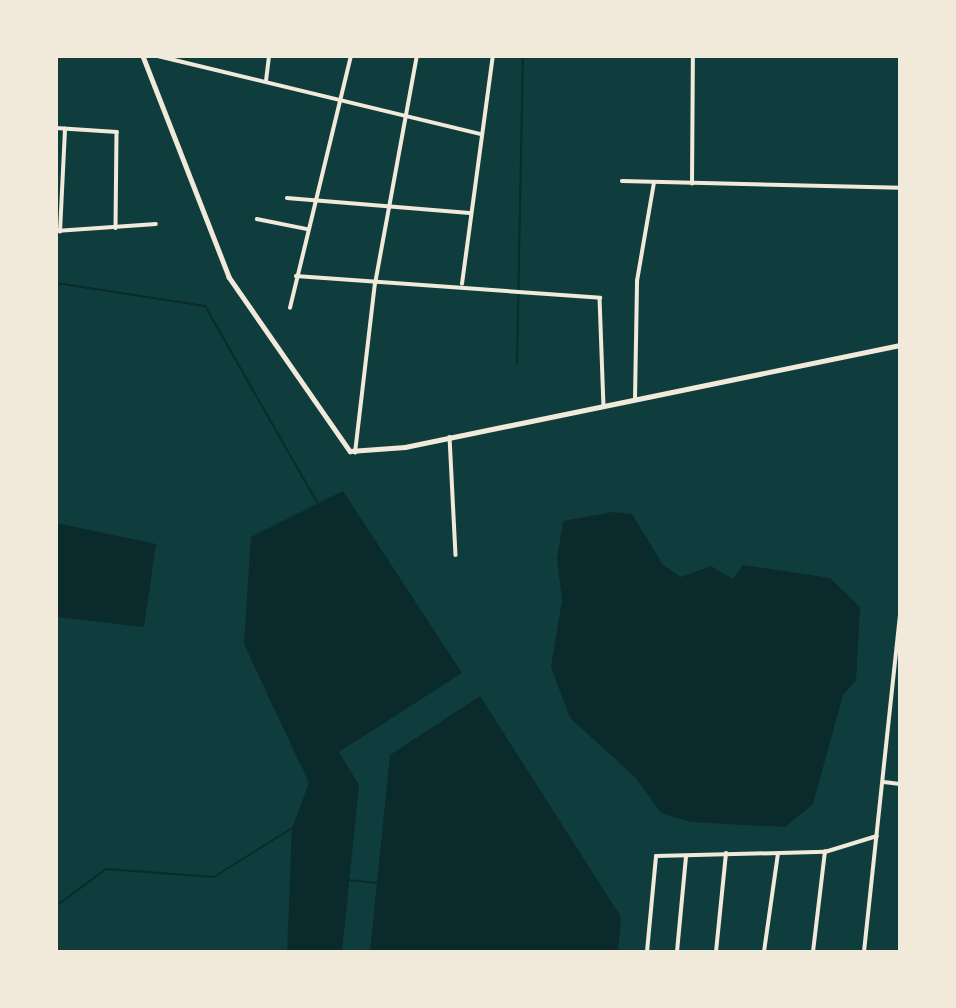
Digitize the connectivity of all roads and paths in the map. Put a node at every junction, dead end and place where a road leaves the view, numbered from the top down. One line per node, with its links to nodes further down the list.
1 (143, 56): 35 (street)
2 (158, 56): 8 (street)
3 (270, 56): 8 (street)
4 (351, 56): 9 (street)
5 (417, 56): 10 (street)
6 (493, 56): 13 (street)
7 (693, 56): 16 (street)
8 (266, 81): 9 (street)
9 (338, 101): 10 (street); 19 (street)
10 (404, 118): 13 (street); 20 (street)
11 (56, 128): 12 (street)
12 (65, 129): 24 (street); 26 (street)
13 (481, 134): 21 (street)
14 (622, 181): 15 (street)
15 (653, 183): 16 (street); 32 (street)
16 (692, 184): 17 (street)
17 (900, 188)
18 (287, 198): 19 (street)
19 (314, 202): 20 (street); 25 (street)
20 (387, 210): 21 (street); 28 (street)
21 (469, 213): 29 (street)
22 (257, 219): 25 (street)
23 (156, 224): 24 (street)
24 (116, 228): 26 (street)
25 (307, 229): 27 (street)
26 (58, 232)
27 (296, 276): 28 (street); 30 (street)
28 (375, 284): 29 (street); 35 (street)
29 (462, 284): 33 (street)
30 (290, 308)
31 (900, 345): 32 (street)
32 (635, 399): 33 (street)
33 (604, 405): 34 (street)
34 (450, 437): 35 (street); 36 (street)
35 (355, 453)
36 (456, 555)
37 (900, 617): 38 (street)
38 (884, 782): 39 (street); 40 (street)
39 (900, 784)
40 (877, 836): 41 (street); 50 (street)
41 (825, 852): 42 (street); 49 (street)
42 (778, 853): 43 (street); 48 (street)
43 (726, 854): 44 (street); 47 (street)
44 (687, 856): 45 (street); 46 (street)
45 (647, 952)
46 (677, 952)
47 (716, 952)
48 (764, 952)
49 (813, 952)
50 (864, 952)

